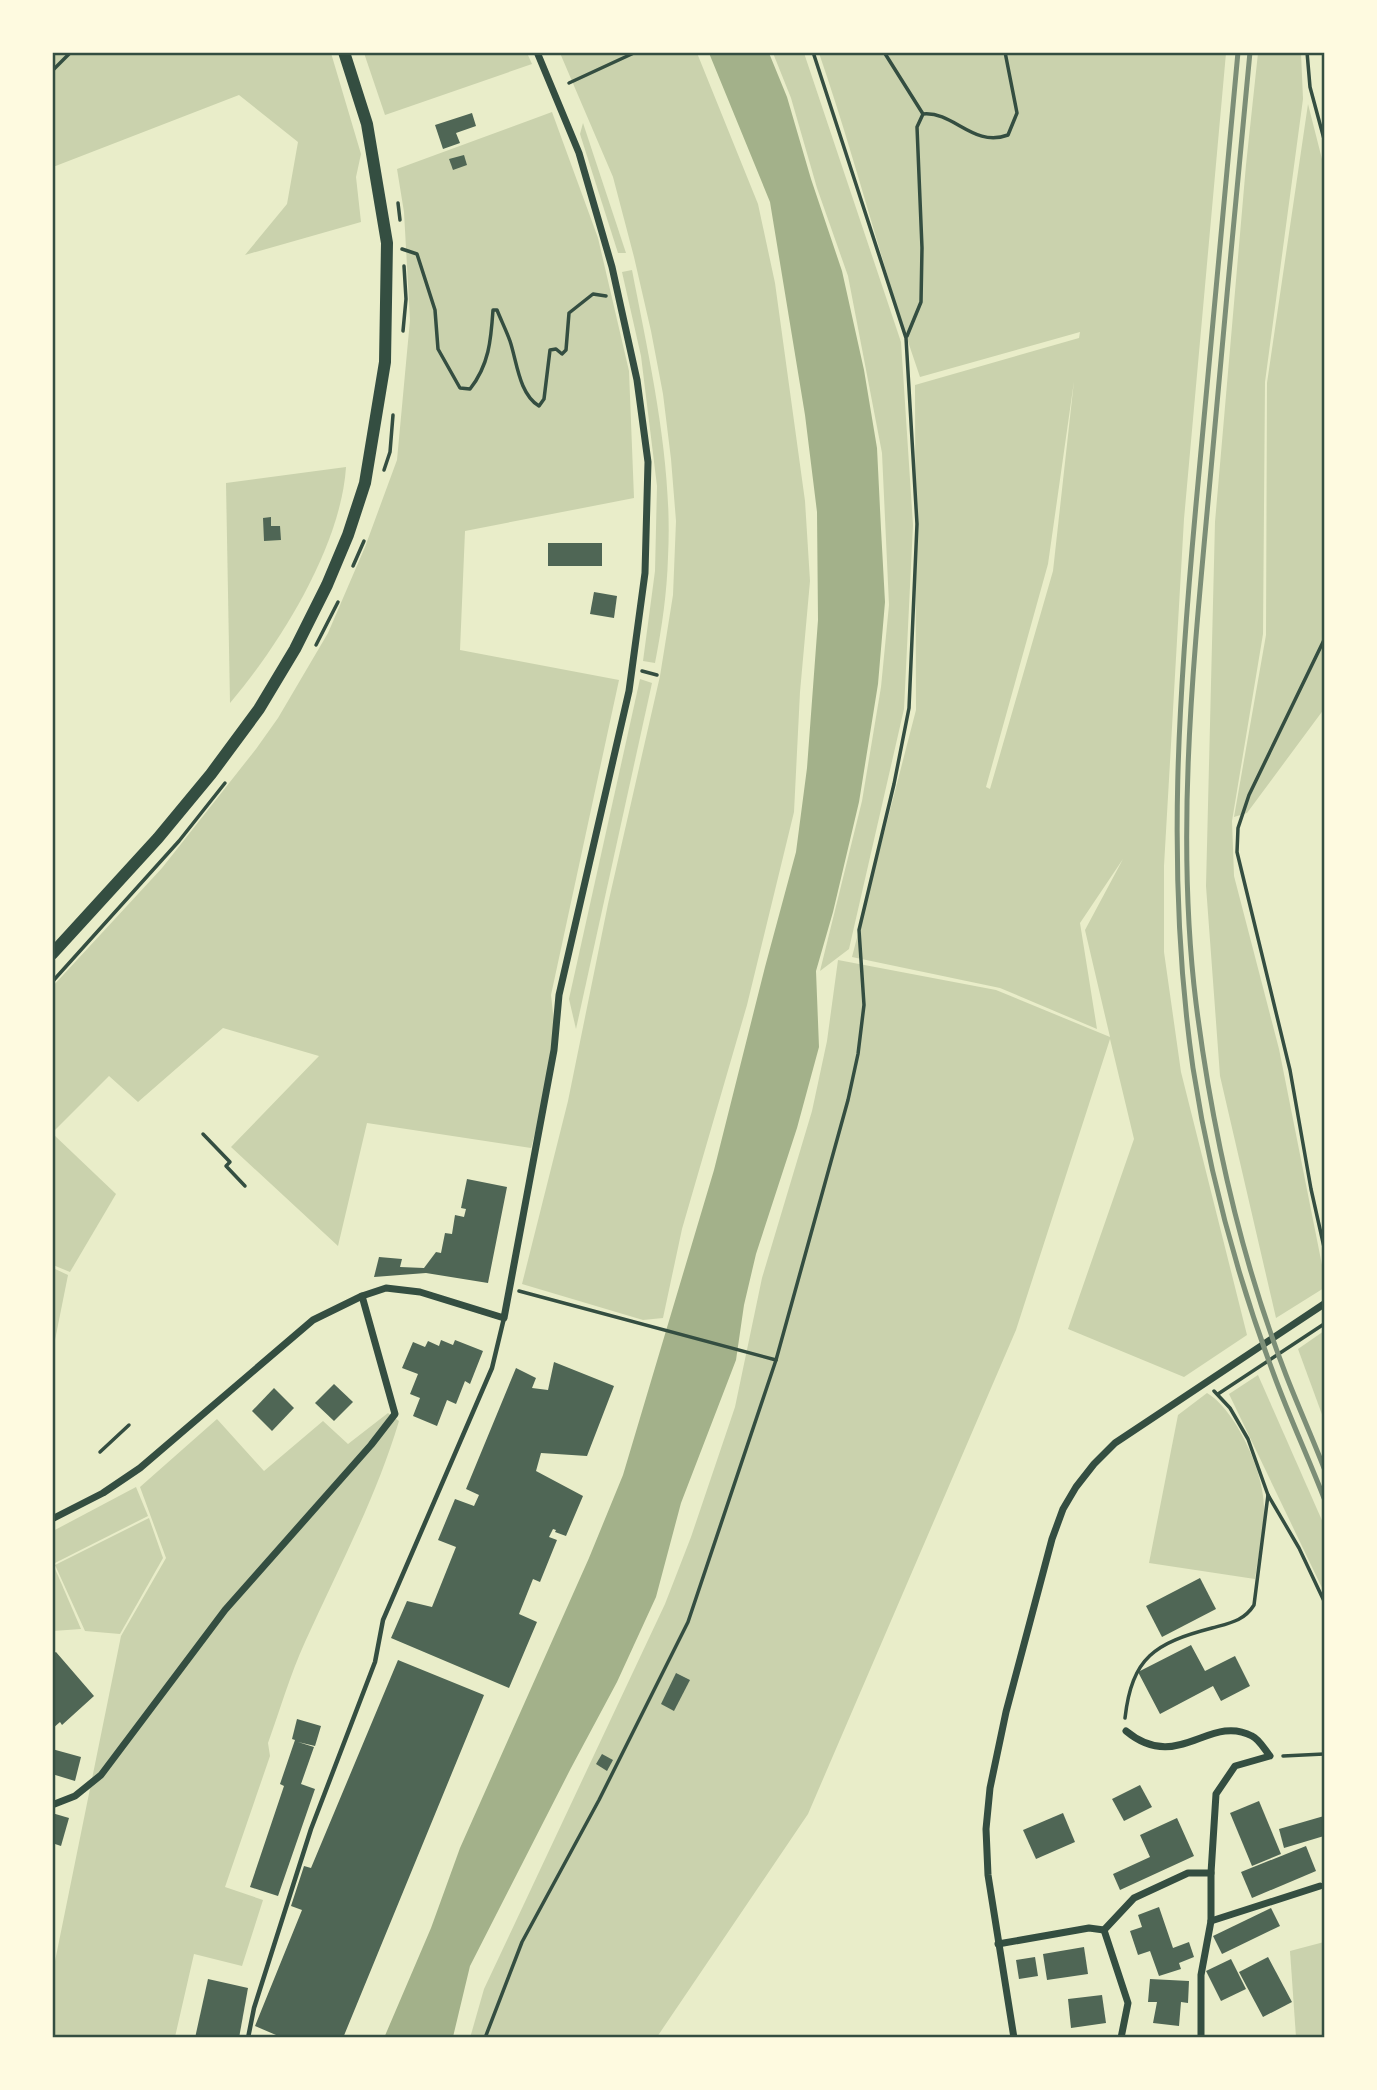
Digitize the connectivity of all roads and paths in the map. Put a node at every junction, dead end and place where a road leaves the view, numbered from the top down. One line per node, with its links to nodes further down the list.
1 (72, 52): 9 (path)
2 (344, 52): 16 (street)
3 (537, 52): 18 (street)
4 (636, 52): 10 (path)
5 (813, 52): 20 (path)
6 (884, 52): 11 (path)
7 (1004, 52): 11 (path)
8 (1307, 52): 12 (path)
9 (52, 71)
10 (569, 83)
11 (923, 114): 20 (path)
12 (1325, 139)
13 (397, 200): 14 (path)
14 (401, 225)
15 (402, 237): 17 (path)
16 (387, 243): 17 (path); 29 (street)
17 (402, 249): 18 (path); 19 (path)
18 (619, 298): 34 (street)
19 (402, 337)
20 (906, 338): 39 (path)
21 (394, 414): 22 (path)
22 (383, 476)
23 (365, 536): 24 (path)
24 (352, 570)
25 (341, 594): 27 (path)
26 (1325, 640): 33 (path)
27 (313, 651)
28 (226, 783): 30 (path)
29 (52, 954)
30 (52, 982)
31 (203, 1133): 32 (path)
32 (245, 1186)
33 (1325, 1247)
34 (510, 1289): 37 (street); 39 (path)
35 (362, 1296): 37 (street); 45 (street); 50 (street)
36 (1325, 1304): 40 (street)
37 (504, 1318): 56 (lane)
38 (1325, 1324): 41 (path)
39 (776, 1360): 57 (path)
40 (1206, 1384): 41 (path); 55 (street)
41 (1218, 1394): 44 (path)
42 (130, 1425): 43 (path)
43 (100, 1452)
44 (1268, 1495): 46 (path); 47 (path)
45 (52, 1519)
46 (1325, 1601)
47 (1126, 1731): 49 (street)
48 (1325, 1755): 49 (path)
49 (1270, 1756): 51 (street)
50 (52, 1805)
51 (1211, 1872): 53 (street); 54 (street)
52 (1320, 1886): 53 (street)
53 (1211, 1922): 60 (street)
54 (1104, 1930): 55 (street); 59 (street)
55 (999, 1944): 58 (street)
56 (248, 2038)
57 (485, 2038)
58 (1014, 2038)
59 (1121, 2038)
60 (1201, 2038)

